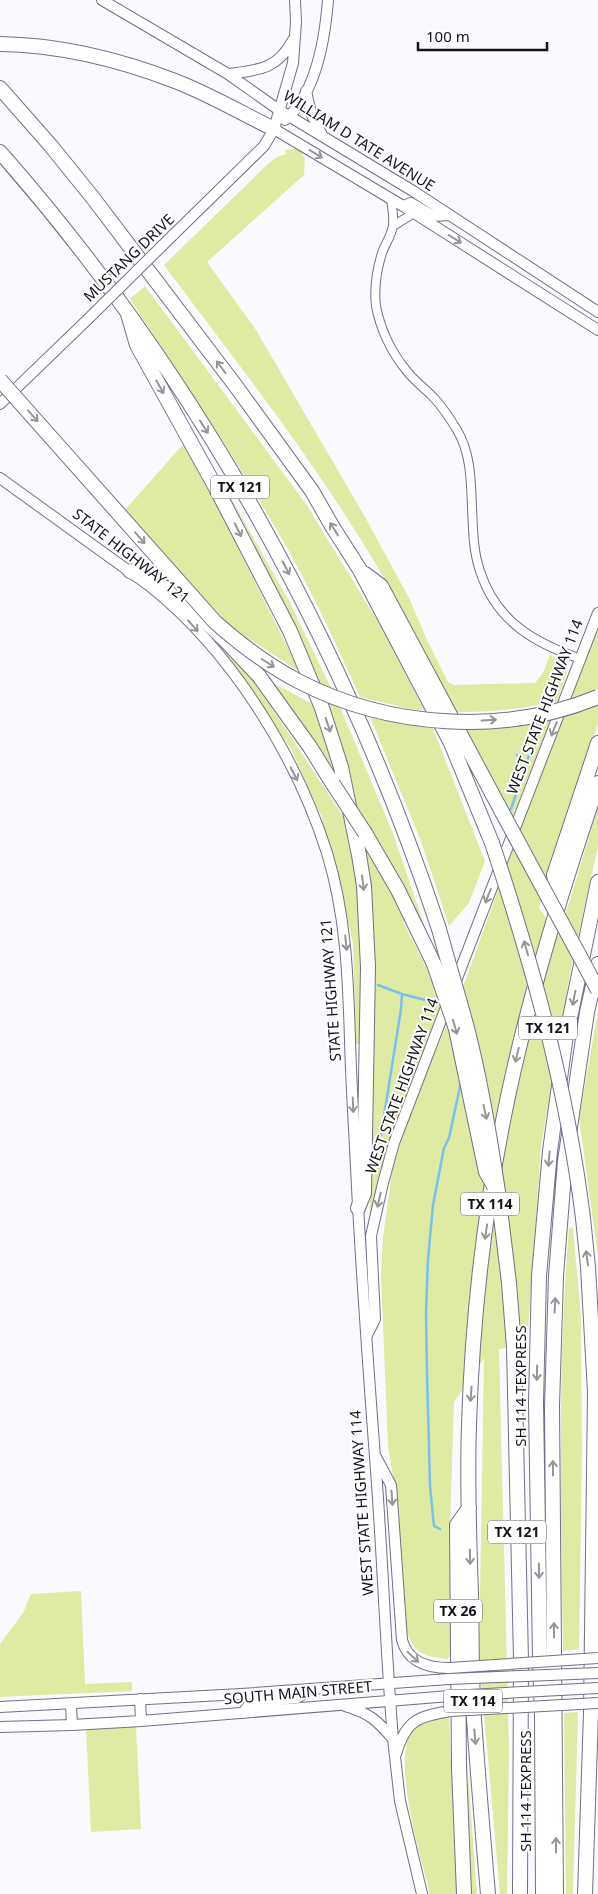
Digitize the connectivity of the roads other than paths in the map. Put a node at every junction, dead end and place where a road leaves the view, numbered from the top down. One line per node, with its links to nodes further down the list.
1 (102, 0): 6 (main road, WILLIAM D TATE AVENUE)
2 (295, 0): 4 (main road, MUSTANG DRIVE)
3 (328, 0): 8 (main road, MUSTANG DRIVE)
4 (294, 37): 6 (main road); 9 (main road, MUSTANG DRIVE)
5 (0, 44): 11 (highway)
6 (228, 74): 9 (main road, WILLIAM D TATE AVENUE)
7 (0, 88): 26 (highway, TX 121, one-way to 7)
8 (306, 91): 10 (main road, MUSTANG DRIVE); 12 (main road)
9 (279, 110): 10 (main road, WILLIAM D TATE AVENUE); 11 (main road, MUSTANG DRIVE)
10 (290, 116): 11 (main road, MUSTANG DRIVE); 12 (main road, WILLIAM D TATE AVENUE)
11 (274, 129): 14 (main road, one-way to 14); 24 (main road, MUSTANG DRIVE, bridge)
12 (323, 136): 17 (main road, WILLIAM D TATE AVENUE)
13 (0, 152): 21 (highway, TX 121)
14 (391, 199): 15 (main road); 18 (street)
15 (403, 206): 16 (main road); 17 (main road)
16 (414, 213): 18 (street); 19 (main road, one-way to 19)
17 (450, 215): 20 (main road, WILLIAM D TATE AVENUE)
18 (393, 226): 29 (street)
19 (533, 288): 20 (main road); 22 (main road)
20 (595, 310)
21 (128, 314): 37 (highway, TX 121, one-way to 37, bridge); 38 (highway, one-way to 38)
22 (598, 330)
23 (0, 380): 30 (highway, one-way to 30, bridge)
24 (0, 404)
25 (0, 478): 27 (main road, STATE HIGHWAY 121)
26 (360, 570): 36 (highway, bridge); 65 (highway, TX 121, one-way to 26, bridge)
27 (130, 571): 37 (highway, one-way to 37, bridge); 38 (main road, STATE HIGHWAY 121, one-way to 38)
28 (598, 613): 29 (main road, WEST STATE HIGHWAY 114)
29 (581, 658): 39 (main road, WEST STATE HIGHWAY 114, one-way to 39)
30 (598, 697)
31 (598, 743): 34 (highway)
32 (598, 783): 34 (highway, TX 114)
33 (598, 882): 63 (highway, SH 114 TEXPRESS, one-way to 63)
34 (559, 907): 41 (highway, TX 114, one-way to 41)
35 (598, 964): 64 (highway, SH 114 TEXPRESS, one-way to 35)
36 (598, 990)
37 (498, 1192): 62 (highway, TX 121)
38 (358, 1208): 39 (main road, STATE HIGHWAY 121)
39 (366, 1336): 40 (main road, WEST STATE HIGHWAY 114)
40 (374, 1454): 42 (main road, one-way to 42, bridge); 44 (main road, WEST STATE HIGHWAY 114)
41 (469, 1508): 60 (highway, TX 26); 61 (highway, TX 114, one-way to 61)
42 (598, 1658)
43 (598, 1672): 44 (main road, SOUTH MAIN STREET, bridge)
44 (389, 1683): 46 (main road, SOUTH MAIN STREET); 48 (main road, WEST STATE HIGHWAY 114)
45 (598, 1688): 48 (main road, SOUTH MAIN STREET, bridge)
46 (309, 1690): 47 (main road, SOUTH MAIN STREET); 53 (main road)
47 (140, 1699): 50 (main road, SOUTH MAIN STREET); 54 (main road)
48 (390, 1700): 51 (main road, SOUTH MAIN STREET); 57 (main road, WEST STATE HIGHWAY 114)
49 (598, 1703): 58 (main road, bridge)
50 (71, 1704): 52 (main road, SOUTH MAIN STREET); 55 (main road)
51 (339, 1705): 53 (main road, SOUTH MAIN STREET); 57 (main road)
52 (0, 1707)
53 (243, 1713): 54 (main road, SOUTH MAIN STREET)
54 (141, 1721): 55 (main road, SOUTH MAIN STREET)
55 (72, 1725): 56 (main road, SOUTH MAIN STREET)
56 (0, 1727)
57 (393, 1739): 58 (main road, WEST STATE HIGHWAY 114)
58 (394, 1760): 59 (main road, WEST STATE HIGHWAY 114)
59 (422, 1894)
60 (464, 1894)
61 (488, 1894)
62 (520, 1894)
63 (543, 1894)
64 (556, 1894)
65 (585, 1894)

